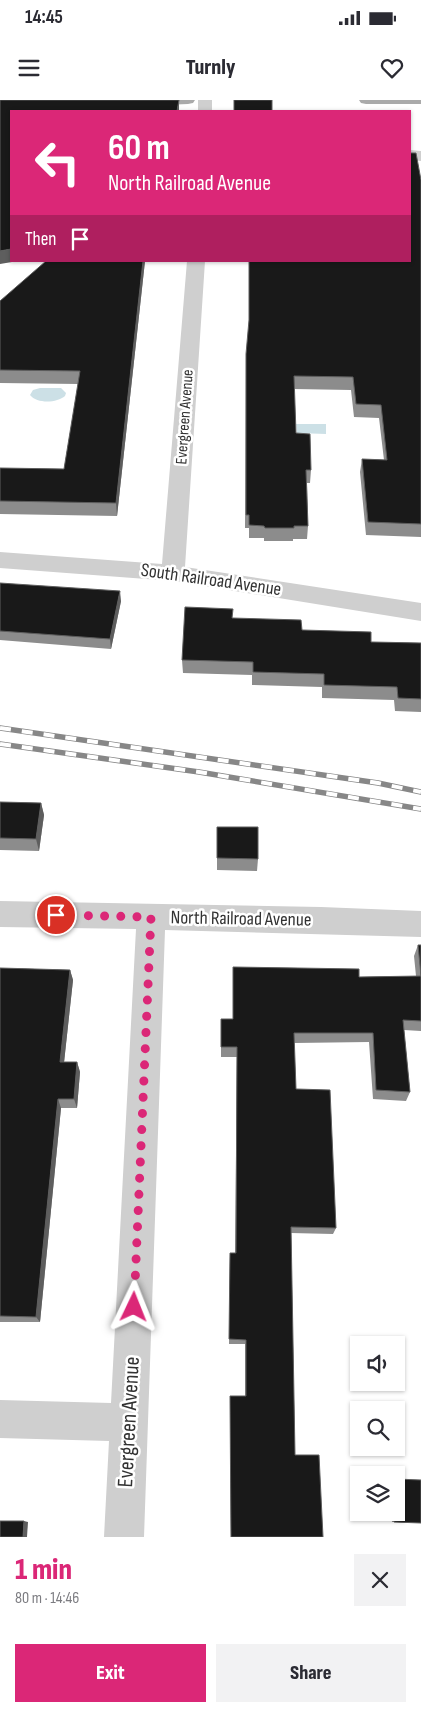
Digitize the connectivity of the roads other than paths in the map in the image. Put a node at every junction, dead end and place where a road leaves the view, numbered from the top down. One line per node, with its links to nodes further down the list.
1 (188, 100): 4 (main road)
2 (366, 100): 3 (main road)
3 (421, 100)
4 (122, 102)
5 (196, 262): 7 (street, Evergreen Avenue)
6 (0, 560): 7 (street, South Railroad Avenue)
7 (174, 573): 8 (street, South Railroad Avenue)
8 (421, 612)
9 (0, 914): 10 (street, North Railroad Avenue)
10 (151, 917): 11 (street, North Railroad Avenue); 13 (street, Evergreen Avenue)
11 (421, 924)
12 (0, 1419): 13 (street)
13 (130, 1422): 14 (street, Evergreen Avenue)
14 (124, 1537)

